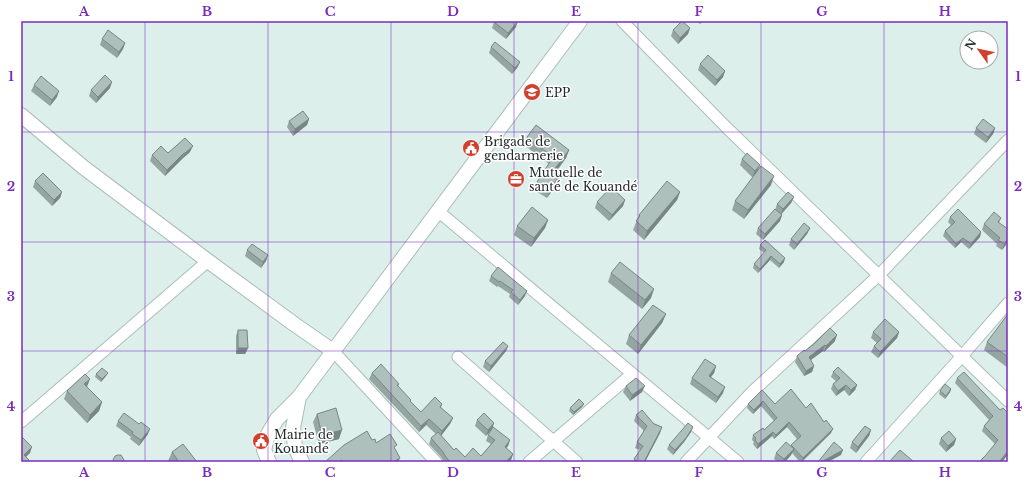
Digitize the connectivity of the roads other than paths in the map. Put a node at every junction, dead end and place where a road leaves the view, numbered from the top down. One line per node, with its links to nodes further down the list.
1 (580, 21): 5 (main road)
2 (622, 21): 7 (street)
3 (21, 115): 6 (main road)
4 (1008, 140): 7 (street)
5 (438, 211): 9 (main road); 12 (street)
6 (208, 261): 9 (main road); 15 (street)
7 (879, 275): 10 (street); 16 (street)
8 (1008, 303): 10 (street)
9 (333, 351): 13 (main road); 20 (street)
10 (962, 356): 14 (street); 25 (street)
11 (458, 357): 17 (street)
12 (632, 374): 16 (street); 17 (street)
13 (299, 397): 18 (main road); 19 (main road)
14 (1008, 401)
15 (21, 422)
16 (709, 438): 23 (street); 24 (street)
17 (553, 441): 21 (street); 22 (street)
18 (269, 462)
19 (302, 462)
20 (436, 462)
21 (528, 462)
22 (577, 462)
23 (686, 462)
24 (738, 462)
25 (866, 462)

